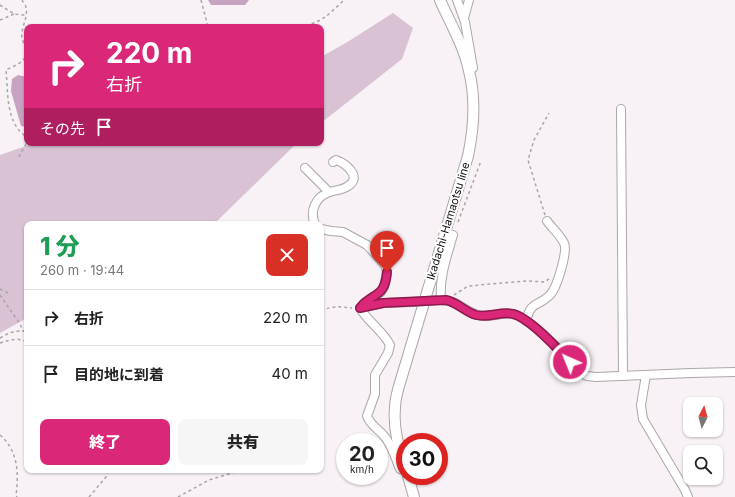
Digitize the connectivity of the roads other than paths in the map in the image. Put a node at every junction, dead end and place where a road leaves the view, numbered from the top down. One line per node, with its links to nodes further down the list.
1 (440, 0): 5 (main road, Ikadachi-Hamaotsu line)
2 (457, 0): 4 (street)
3 (469, 0): 4 (street)
4 (464, 18): 5 (street)
5 (469, 70): 13 (main road, Ikadachi-Hamaotsu line)
6 (621, 109): 19 (street)
7 (333, 162): 9 (street)
8 (305, 168): 9 (street)
9 (329, 192): 10 (street)
10 (314, 221)
11 (547, 221): 16 (street)
12 (324, 230): 15 (street)
13 (449, 234): 14 (street); 20 (main road, Ikadachi-Hamaotsu line)
14 (441, 300): 15 (street, bridge); 16 (street)
15 (360, 308): 21 (street)
16 (526, 321): 19 (street)
17 (735, 372): 18 (street)
18 (646, 375): 19 (street); 24 (street)
19 (623, 376)
20 (396, 433)
21 (396, 459)
22 (411, 485): 23 (main road)
23 (414, 497)
24 (688, 497)

